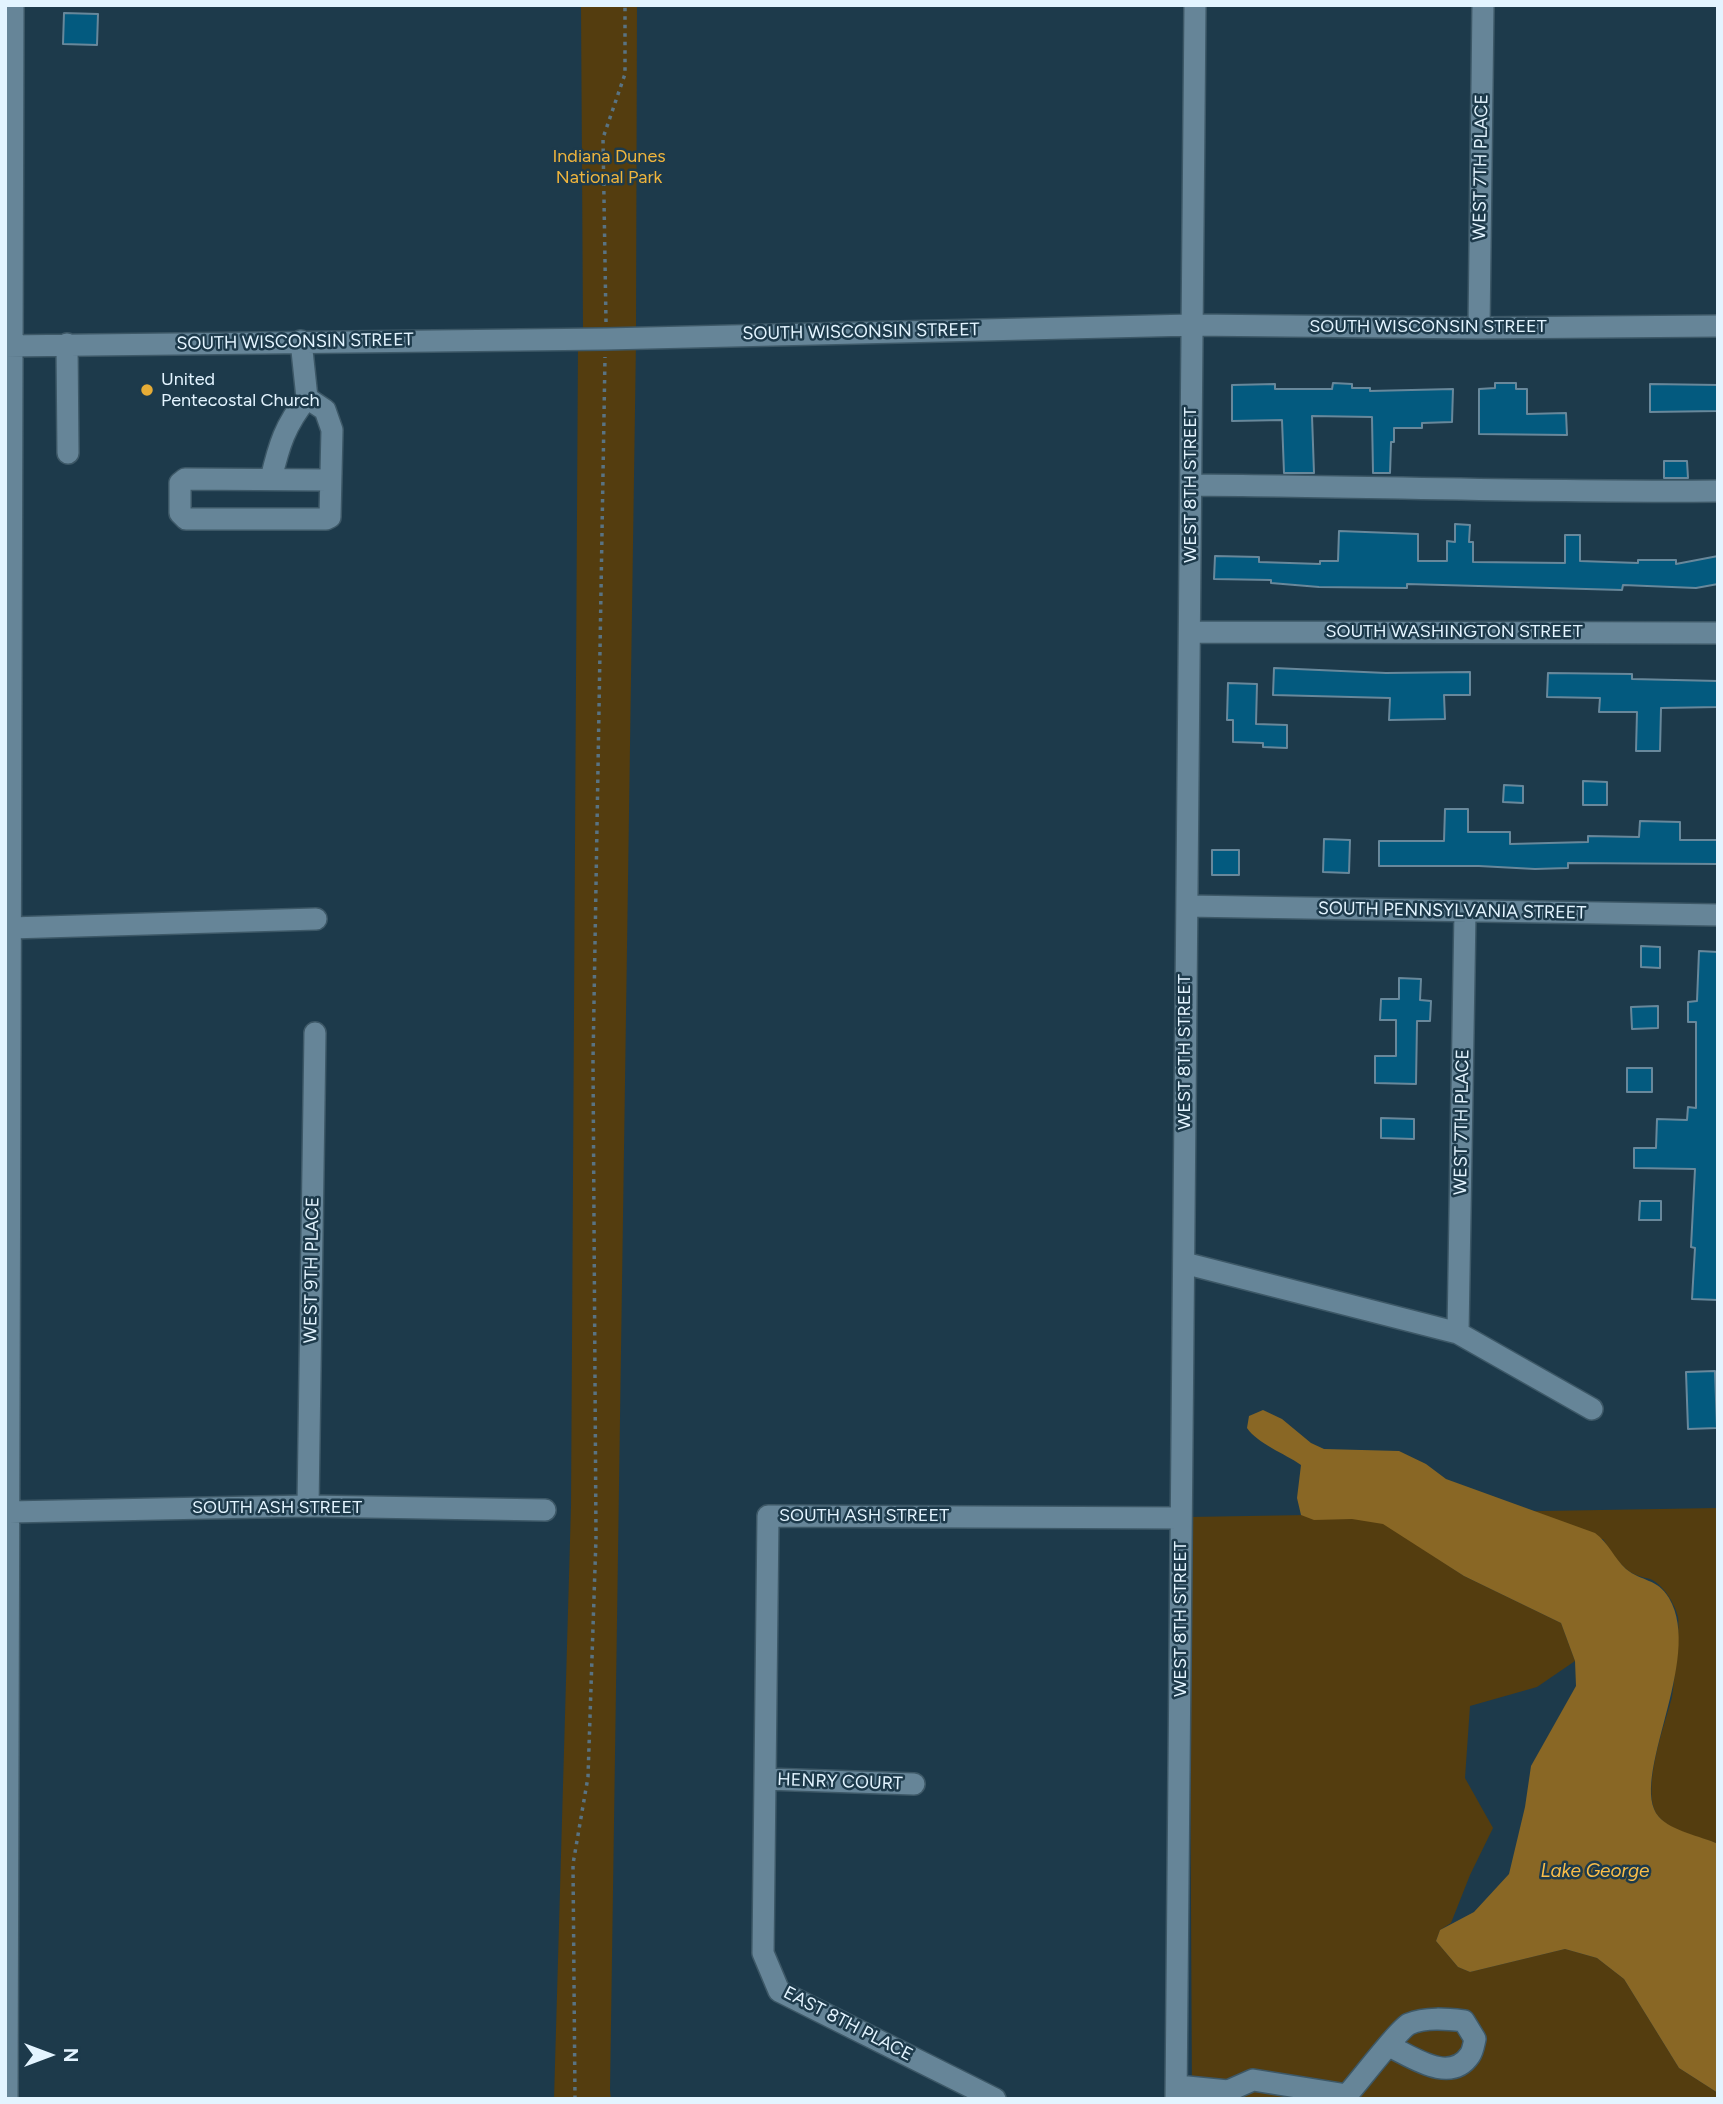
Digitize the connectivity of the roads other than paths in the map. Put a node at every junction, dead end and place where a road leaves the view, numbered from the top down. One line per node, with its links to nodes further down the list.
1 (13, 5): 4 (street)
2 (1195, 5): 5 (street, WEST 8TH STREET)
3 (1483, 5): 7 (street, WEST 7TH PLACE)
4 (9, 75): 10 (street)
5 (1192, 325): 7 (street, SOUTH WISCONSIN STREET); 8 (street, SOUTH WISCONSIN STREET); 15 (street, WEST 8TH STREET)
6 (1718, 326): 7 (street, SOUTH WISCONSIN STREET)
7 (1479, 328)
8 (301, 341): 9 (street, SOUTH WISCONSIN STREET); 11 (street)
9 (67, 344): 10 (street, SOUTH WISCONSIN STREET); 12 (street)
10 (8, 346): 19 (street)
11 (307, 398): 13 (street); 14 (street)
12 (68, 453)
13 (271, 479): 14 (street); 14 (street)
14 (330, 480)
15 (1191, 485): 16 (street); 17 (street, WEST 8TH STREET)
16 (1718, 491)
17 (1191, 632): 18 (street, SOUTH WASHINGTON STREET); 20 (street, WEST 8TH STREET)
18 (1718, 633)
19 (8, 653): 24 (street)
20 (1186, 906): 21 (street, SOUTH PENNSYLVANIA STREET); 26 (street, WEST 8TH STREET)
21 (1465, 912): 22 (street, SOUTH PENNSYLVANIA STREET); 27 (street, WEST 7TH PLACE)
22 (1718, 915)
23 (316, 919): 24 (street)
24 (10, 928): 31 (street)
25 (315, 1033): 29 (street, WEST 9TH PLACE)
26 (1184, 1263): 27 (street); 32 (street, WEST 8TH STREET)
27 (1458, 1333): 28 (street)
28 (1592, 1409)
29 (308, 1506): 30 (street, SOUTH ASH STREET); 31 (street, SOUTH ASH STREET)
30 (545, 1510)
31 (9, 1512): 33 (street)
32 (1181, 1518): 34 (street, SOUTH ASH STREET); 37 (street, WEST 8TH STREET)
33 (6, 1604): 40 (street)
34 (766, 1779): 35 (street, HENRY COURT); 41 (street, EAST 8TH PLACE)
35 (914, 1784)
36 (1389, 2046): 39 (street)
37 (1177, 2092): 38 (street)
38 (1234, 2095): 39 (street)
39 (1347, 2097)
40 (7, 2099)
41 (995, 2099)

